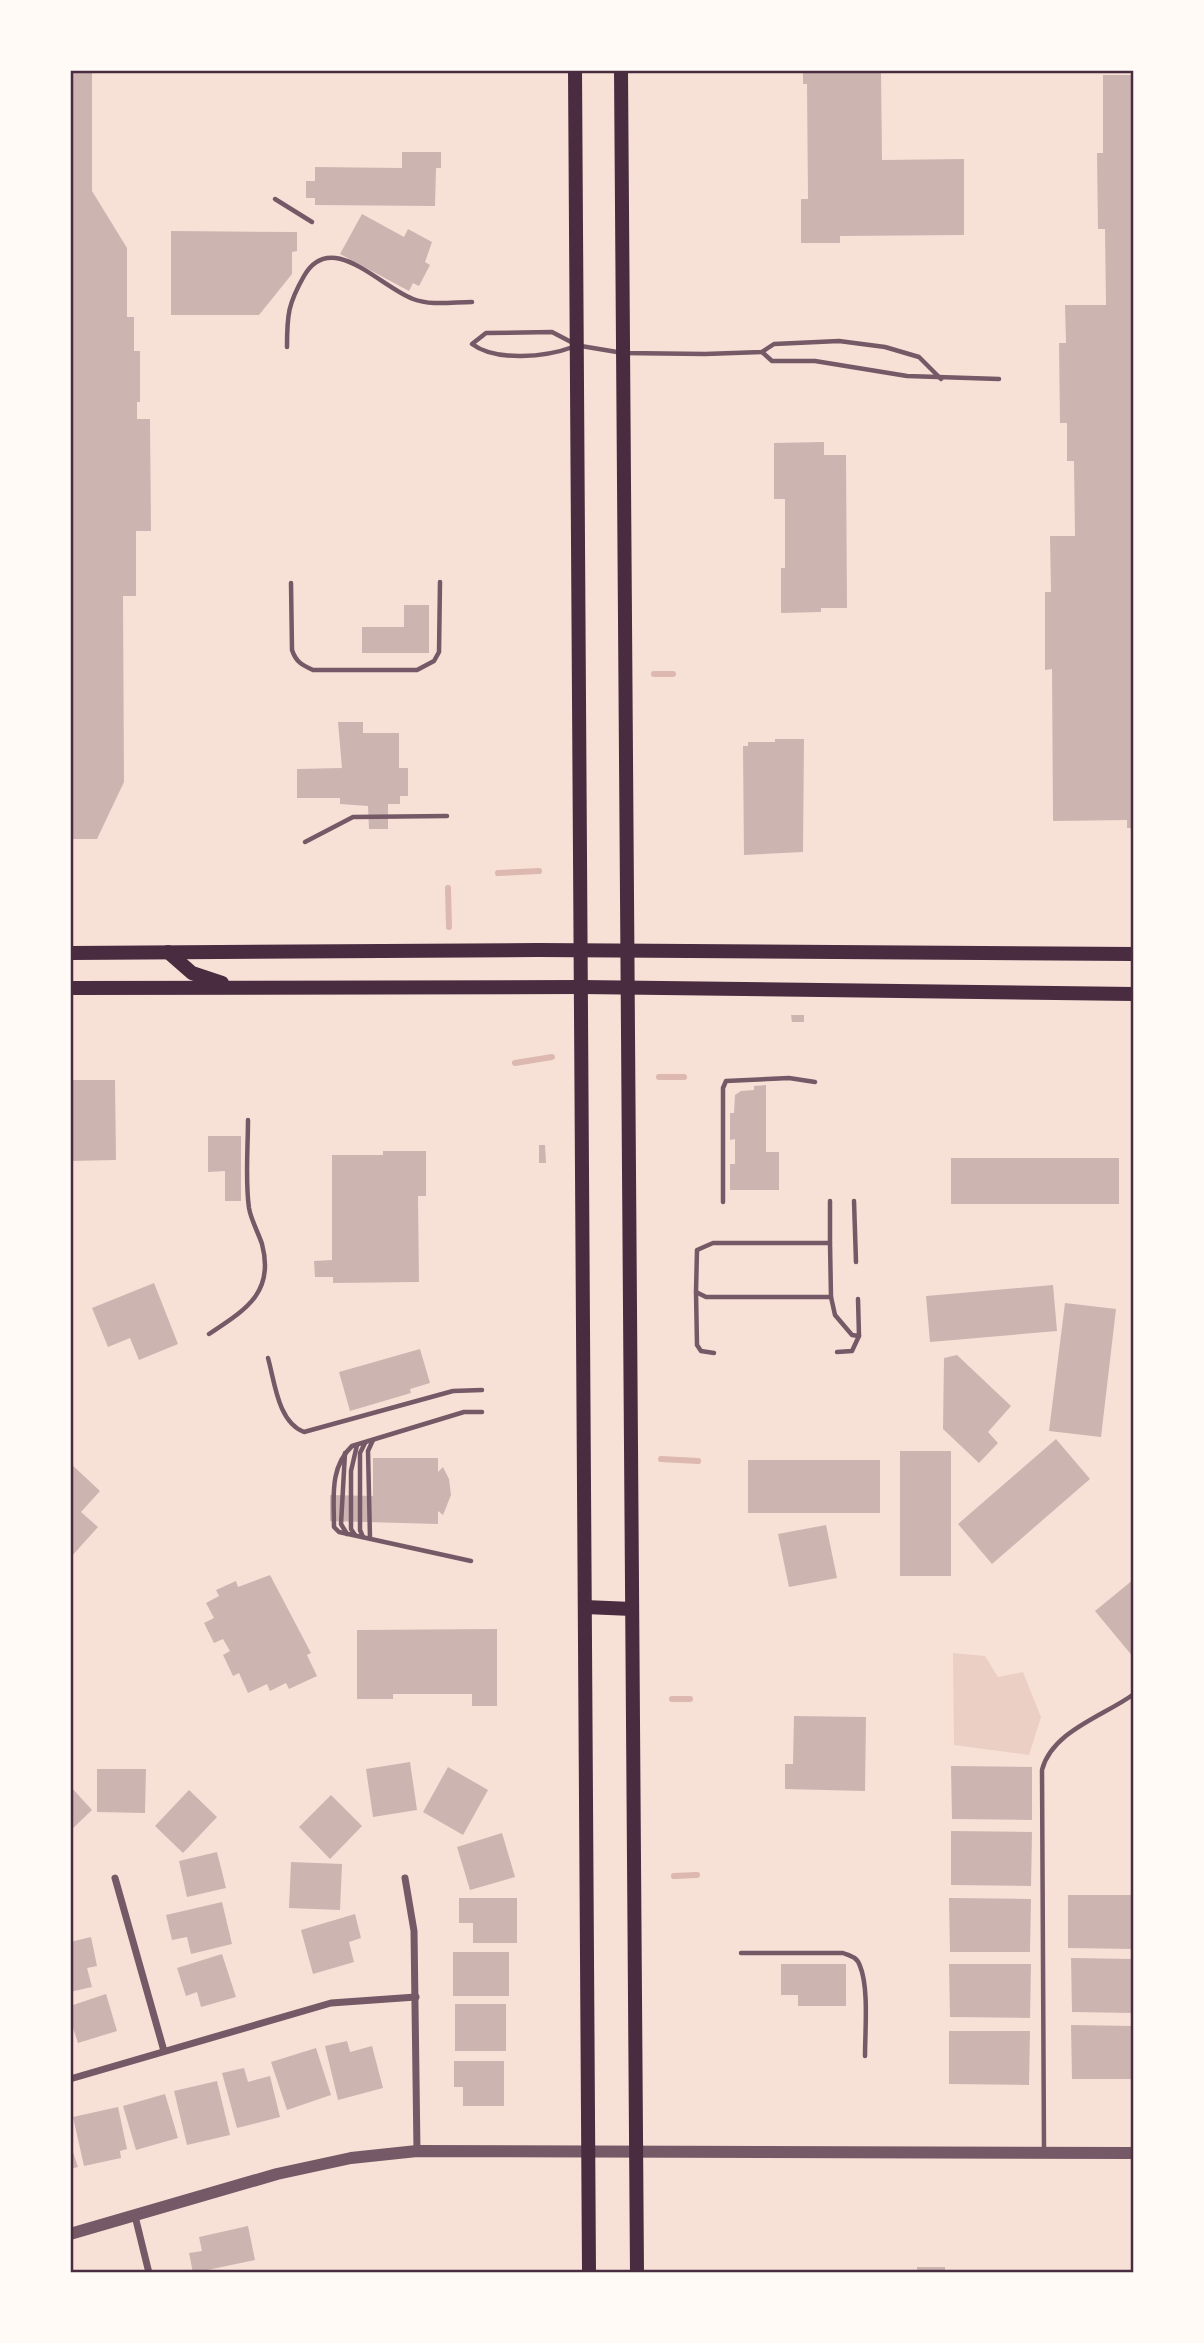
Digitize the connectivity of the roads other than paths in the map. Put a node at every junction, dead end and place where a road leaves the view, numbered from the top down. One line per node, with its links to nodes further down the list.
1 (575, 70): 6 (main road)
2 (621, 70): 9 (main road)
3 (275, 199): 4 (lane)
4 (312, 222)
5 (472, 302): 7 (lane)
6 (577, 345): 6 (lane); 9 (lane); 16 (main road)
7 (287, 347)
8 (762, 352): 9 (lane); 10 (lane); 10 (lane)
9 (623, 353): 17 (main road)
10 (941, 379): 11 (lane)
11 (999, 379)
12 (440, 582): 13 (lane)
13 (291, 583)
14 (447, 816): 15 (lane)
15 (305, 842)
16 (581, 951): 17 (main road); 18 (main road); 21 (main road)
17 (626, 951): 20 (main road); 24 (main road)
18 (167, 952): 19 (main road); 23 (main road)
19 (70, 953)
20 (1134, 954)
21 (581, 987): 23 (main road); 24 (main road); 50 (main road)
22 (70, 988): 23 (main road)
23 (237, 988)
24 (627, 988): 25 (main road); 51 (main road)
25 (1134, 994)
26 (815, 1082): 30 (lane)
27 (248, 1120): 36 (lane)
28 (830, 1201): 31 (lane)
29 (854, 1201): 32 (lane)
30 (723, 1202)
31 (831, 1243): 33 (lane); 34 (lane)
32 (856, 1262)
33 (696, 1292): 34 (lane); 39 (lane)
34 (831, 1297): 37 (lane)
35 (858, 1298): 37 (lane)
36 (209, 1334)
37 (859, 1336): 38 (lane)
38 (837, 1352)
39 (714, 1353)
40 (268, 1358): 41 (lane)
41 (482, 1390)
42 (482, 1412): 43 (lane)
43 (373, 1440): 44 (lane); 48 (lane)
44 (366, 1442): 45 (lane); 47 (lane)
45 (357, 1444): 46 (lane); 46 (lane)
46 (355, 1535): 47 (lane)
47 (363, 1537): 48 (lane)
48 (370, 1539): 49 (lane)
49 (471, 1561)
50 (585, 1607): 51 (main road); 62 (main road)
51 (632, 1609): 63 (main road)
52 (1134, 1694): 61 (lane)
53 (115, 1878): 57 (street)
54 (405, 1878): 56 (street)
55 (741, 1953): 58 (lane)
56 (416, 1997): 57 (street); 60 (street)
57 (164, 2051): 59 (street)
58 (865, 2056)
59 (70, 2079)
60 (417, 2151): 62 (street); 65 (street)
61 (1044, 2151): 63 (street); 64 (street)
62 (588, 2153): 63 (street); 68 (main road)
63 (636, 2153): 69 (main road)
64 (1134, 2153)
65 (135, 2216): 66 (street); 67 (street)
66 (70, 2234)
67 (149, 2273)
68 (589, 2273)
69 (636, 2273)

